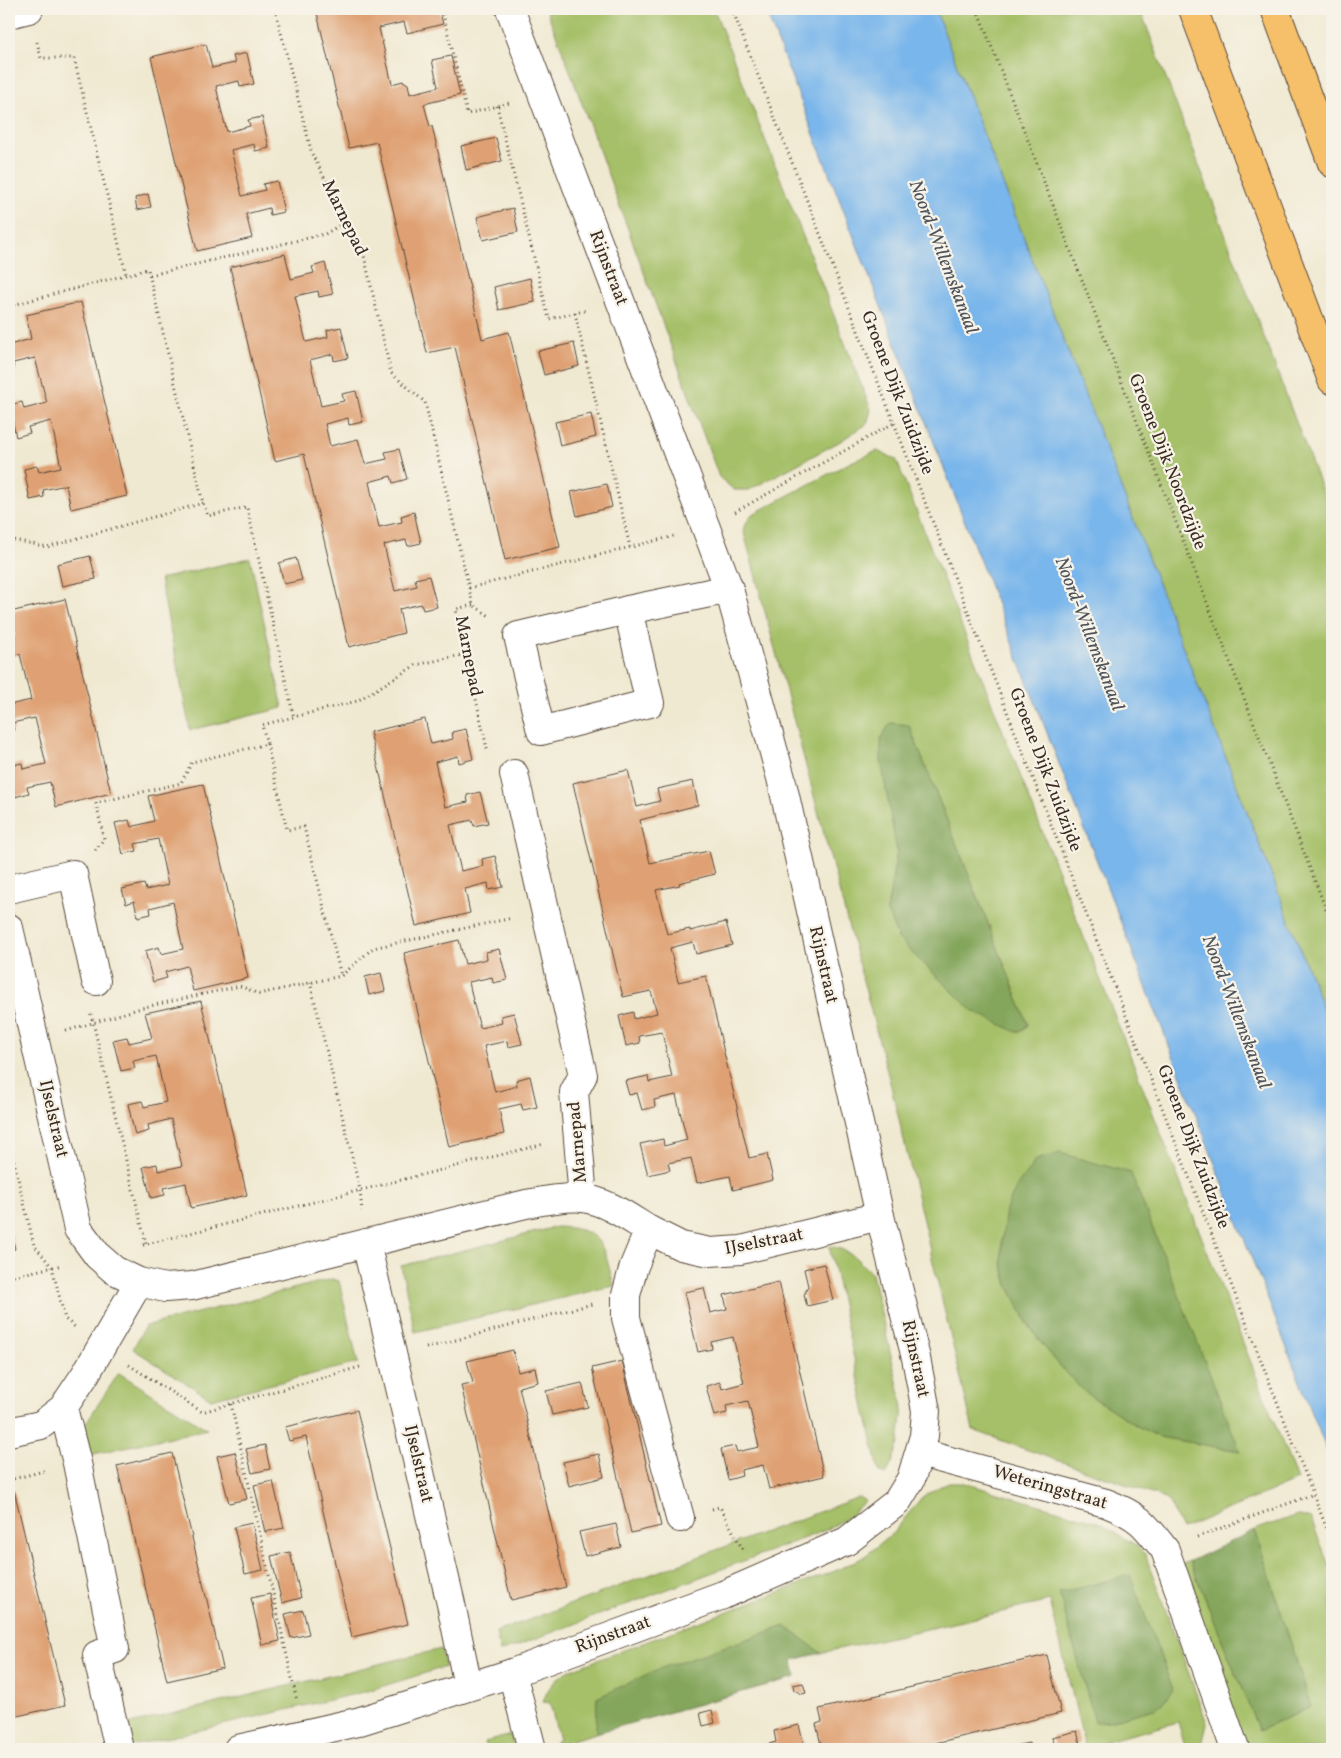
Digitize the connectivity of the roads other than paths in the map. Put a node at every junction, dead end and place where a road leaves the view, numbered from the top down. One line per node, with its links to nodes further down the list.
1 (29, 9): 5 (street)
2 (510, 9): 8 (street, Rijnstraat)
3 (1193, 9): 7 (highway)
4 (1275, 9): 6 (highway)
5 (9, 14)
6 (1332, 163)
7 (1332, 380)
8 (729, 589): 9 (street); 15 (street, Rijnstraat)
9 (628, 610): 9 (street)
10 (514, 774): 14 (street, Marnepad)
11 (9, 888): 13 (street)
12 (9, 928): 18 (street, IJselstraat)
13 (96, 981)
14 (583, 1198): 16 (street, IJselstraat); 17 (street, IJselstraat)
15 (880, 1216): 16 (street, IJselstraat); 21 (street, Rijnstraat)
16 (649, 1230): 22 (street)
17 (366, 1243): 18 (street, IJselstraat); 24 (street, IJselstraat)
18 (139, 1282): 19 (street)
19 (63, 1408): 20 (street); 25 (street)
20 (9, 1432)
21 (920, 1453): 23 (street, Rijnstraat); 28 (street, Weteringstraat)
22 (680, 1518)
23 (512, 1673): 24 (street, Rijnstraat); 27 (street)
24 (468, 1686): 26 (street, Rijnstraat)
25 (119, 1749)
26 (238, 1749)
27 (532, 1749)
28 (1235, 1749)

